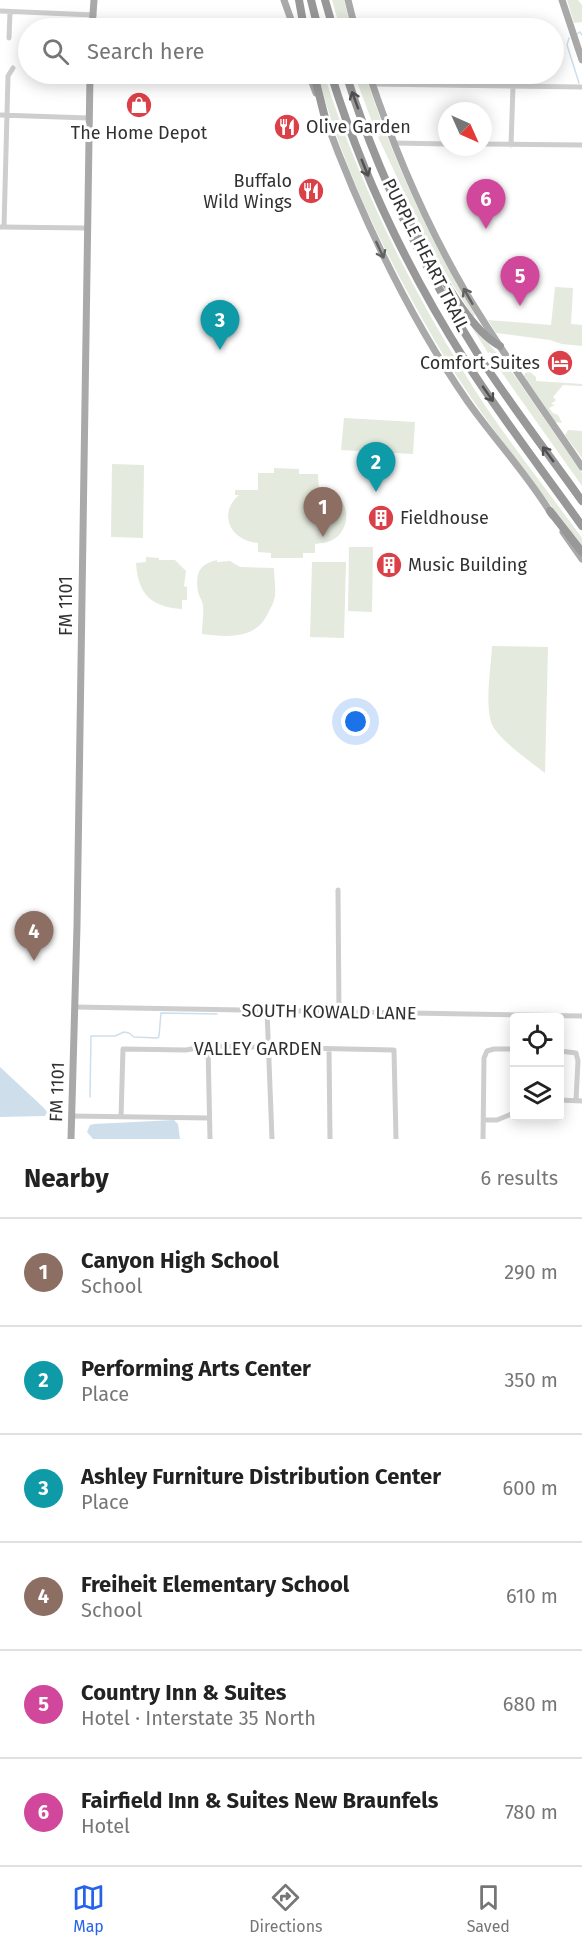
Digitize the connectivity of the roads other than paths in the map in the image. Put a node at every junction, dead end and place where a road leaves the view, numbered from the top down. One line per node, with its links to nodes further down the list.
1 (94, 0): 10 (main road)
2 (284, 0): 11 (main road)
3 (299, 0): 12 (highway)
4 (310, 0): 13 (highway)
5 (326, 0): 14 (highway)
6 (348, 0): 15 (main road)
7 (562, 0): 17 (main road)
8 (0, 11): 9 (street)
9 (10, 12): 10 (street); 16 (street)
10 (93, 15)
11 (290, 18)
12 (302, 18)
13 (315, 18)
14 (330, 18)
15 (352, 18)
16 (9, 38)
17 (582, 60)
18 (13, 68): 27 (street)
19 (90, 84): 28 (main road, FM 1101 / FM 1101)
20 (313, 84): 29 (main road)
21 (316, 84): 29 (highway)
22 (334, 84): 42 (highway, PURPLE HEART TRAIL, one-way to 42)
23 (350, 84): 35 (highway, PURPLE HEART TRAIL, one-way to 23)
24 (373, 84): 25 (street); 30 (main road)
25 (513, 87): 26 (street); 33 (street)
26 (582, 87)
27 (3, 115): 28 (street); 36 (street)
28 (88, 118): 37 (main road, FM 1101 / FM 1101)
29 (326, 122): 41 (main road, one-way to 41)
30 (394, 143): 31 (street); 38 (main road, one-way to 30)
31 (438, 144)
32 (492, 144): 33 (street)
33 (511, 145): 34 (street)
34 (582, 145)
35 (394, 199): 38 (highway); 40 (highway, PURPLE HEART TRAIL, one-way to 35)
36 (2, 227): 37 (street)
37 (86, 228): 46 (main road, FM 1101 / FM 1101)
38 (500, 346): 39 (main road)
39 (582, 467)
40 (582, 501)
41 (550, 511): 43 (highway); 44 (main road)
42 (582, 526)
43 (582, 552)
44 (582, 559)
45 (338, 890): 48 (street)
46 (75, 1007): 47 (street, SOUTH KOWALD LANE); 58 (main road, FM 1101 / FM 1101)
47 (267, 1010): 48 (street, SOUTH KOWALD LANE); 51 (street)
48 (339, 1013): 49 (street, SOUTH KOWALD LANE)
49 (582, 1016)
50 (208, 1047): 51 (street, VALLEY GARDEN); 59 (street, VALLEY GARDEN); 60 (street)
51 (269, 1047): 52 (street, VALLEY GARDEN); 64 (street)
52 (329, 1049): 65 (street); 66 (street, VALLEY GARDEN)
53 (510, 1049): 61 (street)
54 (564, 1052): 56 (street)
55 (564, 1100): 56 (street)
56 (579, 1101)
57 (510, 1115): 61 (street)
58 (71, 1116): 59 (street); 62 (main road, FM 1101 / FM 1101)
59 (122, 1117): 60 (street)
60 (209, 1118): 63 (street)
61 (484, 1120): 67 (street)
62 (71, 1139)
63 (210, 1139)
64 (272, 1139)
65 (330, 1139)
66 (396, 1139)
67 (483, 1139)

